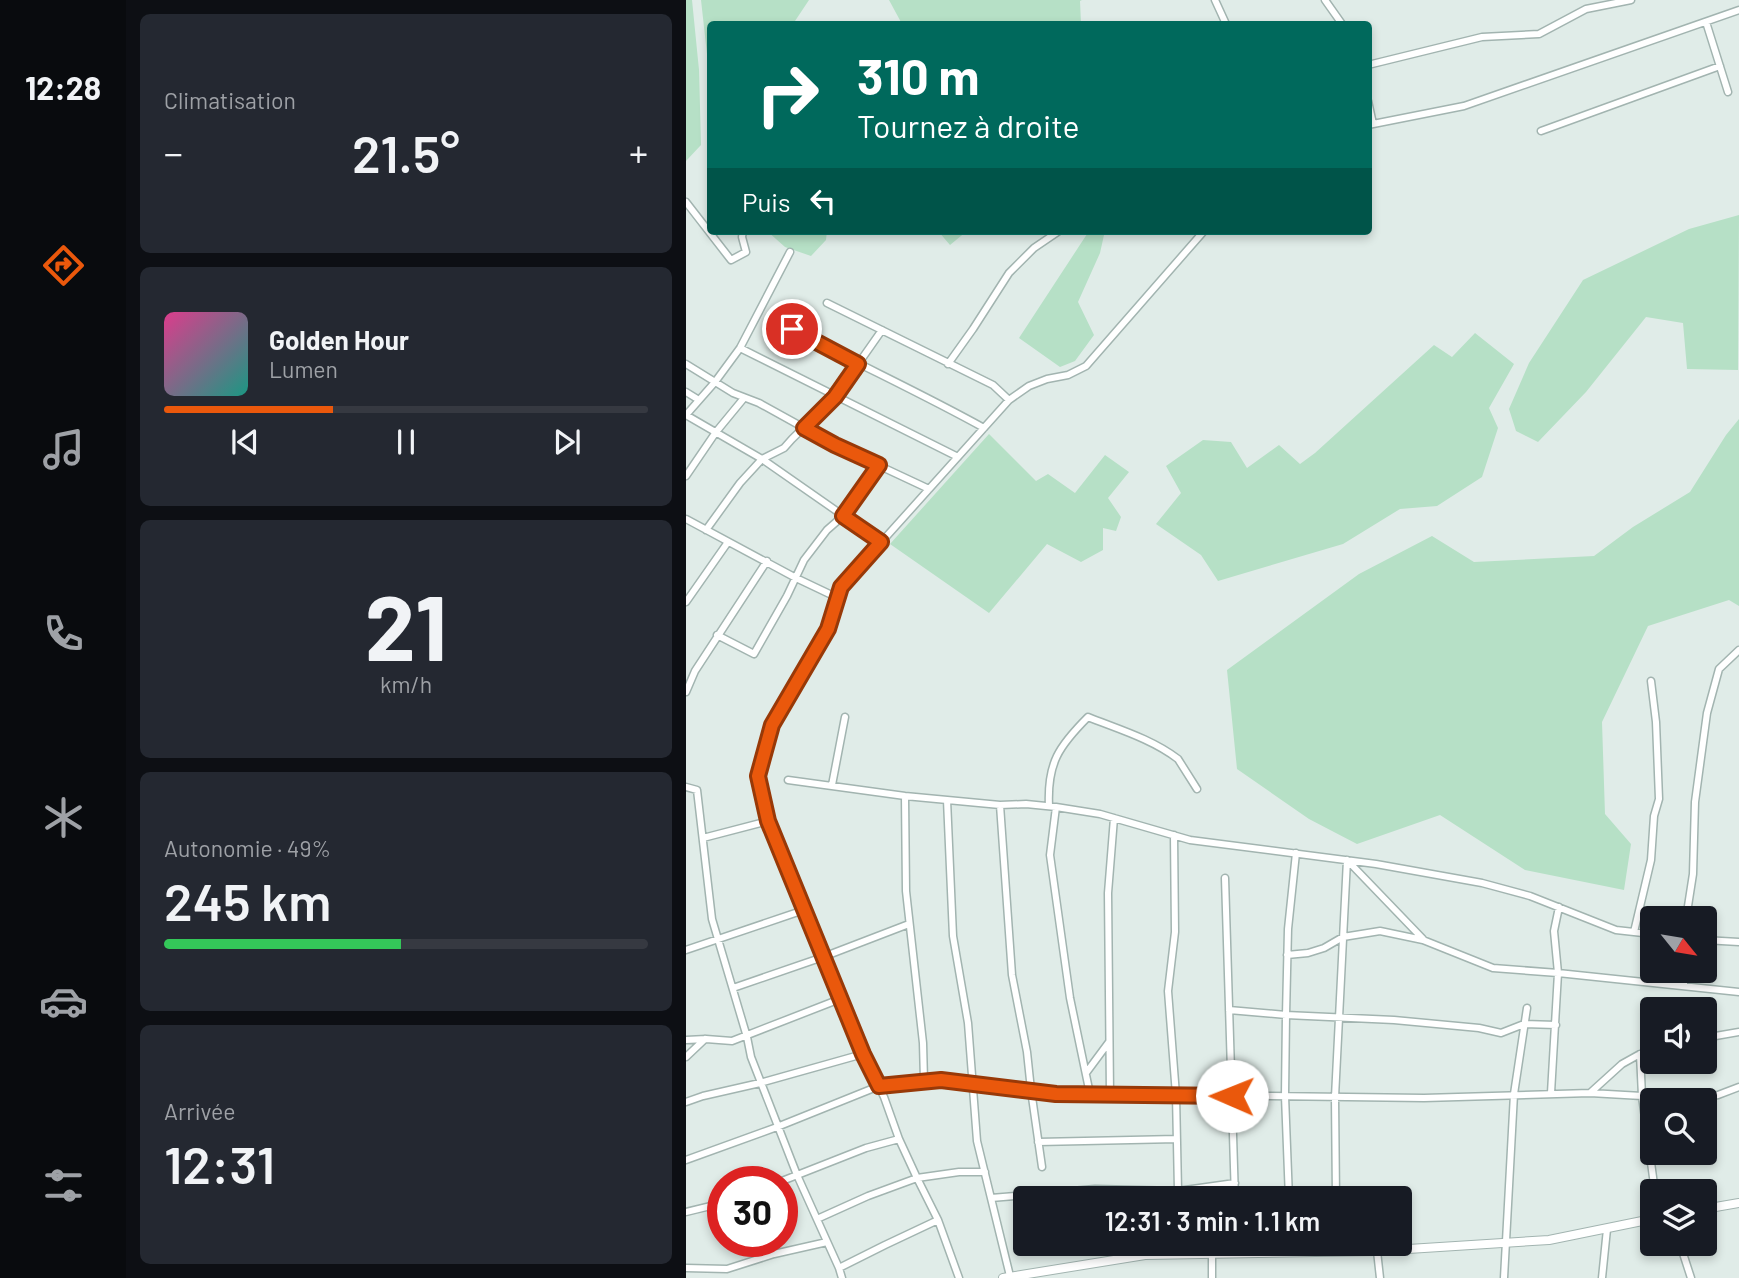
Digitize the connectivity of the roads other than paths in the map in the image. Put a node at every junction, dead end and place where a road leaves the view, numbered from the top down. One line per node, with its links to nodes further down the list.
1 (1216, 0): 5 (street)
2 (1325, 0): 6 (street)
3 (1631, 0): 8 (street)
4 (1739, 10): 7 (street)
5 (1225, 21)
6 (1340, 21)
7 (1706, 22): 9 (street); 11 (street)
8 (1372, 64)
9 (1720, 66): 10 (street); 12 (street)
10 (1728, 92)
11 (1372, 124)
12 (1541, 131)
13 (686, 202): 14 (street)
14 (707, 229)
15 (712, 235): 16 (street)
16 (743, 235)
17 (1053, 235): 26 (street)
18 (1201, 235): 32 (street)
19 (790, 252): 23 (street)
20 (827, 303): 22 (street)
21 (792, 329): 25 (street)
22 (882, 330): 25 (street); 26 (street)
23 (740, 348): 27 (street); 29 (street)
24 (686, 364): 27 (street)
25 (858, 364): 29 (street); 35 (street)
26 (948, 364): 32 (street)
27 (715, 382): 30 (street); 31 (street)
28 (686, 392): 31 (street)
29 (835, 397): 34 (street); 37 (street)
30 (744, 398): 34 (street); 36 (street)
31 (699, 400): 33 (street)
32 (1009, 400): 35 (street)
33 (686, 415): 36 (street)
34 (804, 428): 38 (street); 39 (street)
35 (984, 428): 37 (street)
36 (716, 432): 38 (street); 40 (street)
37 (958, 457): 41 (street)
38 (762, 459): 42 (street); 44 (street)
39 (879, 465): 41 (street); 42 (street)
40 (686, 476)
41 (929, 489): 46 (street)
42 (843, 516): 46 (street); 48 (street)
43 (686, 519): 44 (street)
44 (706, 530): 45 (street)
45 (728, 542): 47 (street); 49 (street)
46 (881, 542): 50 (street)
47 (766, 561): 48 (street); 51 (street)
48 (796, 578): 50 (street); 51 (street)
49 (687, 597)
50 (838, 598): 65 (street)
51 (717, 635): 54 (street)
52 (1739, 650): 71 (street)
53 (1651, 681): 75 (street)
54 (686, 692)
55 (845, 717): 57 (street)
56 (788, 780): 57 (street)
57 (832, 786): 60 (street)
58 (686, 787): 67 (street)
59 (1197, 789): 63 (street)
60 (905, 796): 61 (street); 74 (street)
61 (947, 800): 62 (street); 108 (street)
62 (1000, 805): 63 (street); 111 (street)
63 (1052, 807): 64 (street); 105 (street)
64 (1114, 818): 66 (street); 101 (street)
65 (768, 821): 67 (street); 73 (street)
66 (1174, 835): 68 (street); 117 (street)
67 (703, 838): 78 (street)
68 (1296, 853): 69 (street); 83 (street)
69 (1347, 860): 72 (street); 77 (street); 79 (street)
70 (1226, 878): 91 (street)
71 (1688, 906)
72 (1559, 907): 75 (street); 85 (street)
73 (804, 910): 78 (street); 84 (street)
74 (909, 924): 84 (street); 106 (street)
75 (1634, 932): 76 (street)
76 (1640, 933)
77 (1343, 937): 79 (street); 83 (street); 93 (street)
78 (718, 939): 82 (street); 87 (street)
79 (1423, 940): 85 (street)
80 (1717, 941): 81 (street)
81 (1739, 942)
82 (686, 950)
83 (1287, 955): 92 (street)
84 (823, 957): 87 (street); 89 (street)
85 (1558, 973): 86 (street); 95 (street)
86 (1684, 985): 88 (street)
87 (733, 988): 98 (street)
88 (1739, 992)
89 (840, 999): 98 (street); 102 (street)
90 (1527, 1008): 94 (street)
91 (1229, 1010): 92 (street); 119 (street)
92 (1286, 1015): 93 (street); 120 (street)
93 (1338, 1017): 94 (street); 122 (street)
94 (1524, 1024): 95 (street); 116 (street)
95 (1556, 1024): 112 (street)
96 (1739, 1032): 97 (street)
97 (1717, 1036)
98 (747, 1037): 99 (street); 107 (street)
99 (706, 1039): 100 (street); 104 (street)
100 (686, 1040)
101 (1110, 1040): 105 (street); 115 (street)
102 (863, 1054): 107 (street); 109 (street)
103 (1640, 1054): 113 (street)
104 (686, 1057)
105 (1086, 1073): 114 (street)
106 (924, 1082): 108 (street); 109 (street)
107 (760, 1083): 123 (street); 124 (street)
108 (974, 1084): 111 (street); 131 (street)
109 (879, 1086): 124 (street); 125 (street)
110 (1739, 1087): 118 (street)
111 (1031, 1090): 114 (street); 127 (street)
112 (1551, 1093): 113 (street); 116 (street)
113 (1590, 1093): 121 (street)
114 (1090, 1094): 115 (street)
115 (1110, 1094): 117 (street)
116 (1514, 1094): 122 (street); 152 (street)
117 (1176, 1095): 119 (street); 126 (street)
118 (1717, 1095)
119 (1232, 1096): 120 (street); 135 (street)
120 (1285, 1096): 122 (street); 139 (street)
121 (1640, 1096)
122 (1335, 1097): 140 (street)
123 (686, 1102)
124 (777, 1126): 128 (street); 129 (street)
125 (899, 1139): 132 (street); 134 (street)
126 (1177, 1139): 127 (street); 136 (street)
127 (1038, 1142): 130 (street)
128 (686, 1160)
129 (793, 1166)
130 (1042, 1167)
131 (985, 1172): 134 (street); 142 (street)
132 (798, 1175)
133 (798, 1177): 147 (street)
134 (917, 1178): 147 (street); 148 (street)
135 (1235, 1183): 137 (street); 138 (street)
136 (1178, 1186)
137 (1214, 1186)
138 (1235, 1186)
139 (1288, 1186)
140 (1336, 1186)
141 (1013, 1196): 142 (street)
142 (991, 1198): 163 (street)
143 (1739, 1203): 145 (street)
144 (707, 1207): 146 (street)
145 (1717, 1207)
146 (686, 1212)
147 (817, 1219): 151 (street)
148 (939, 1220): 161 (street); 166 (street)
149 (1640, 1222): 150 (street)
150 (1607, 1229): 152 (street); 170 (street)
151 (827, 1242): 153 (street); 161 (street)
152 (1506, 1243): 154 (street); 169 (street)
153 (798, 1249)
154 (1412, 1249)
155 (1139, 1256): 163 (street)
156 (1212, 1256): 167 (street)
157 (1378, 1256): 168 (street)
158 (1684, 1256): 171 (street)
159 (765, 1257): 162 (street)
160 (686, 1268): 162 (street)
161 (839, 1268): 165 (street)
162 (727, 1269): 164 (street)
163 (1007, 1277)
164 (727, 1278)
165 (842, 1278)
166 (959, 1278)
167 (1212, 1278)
168 (1380, 1278)
169 (1504, 1278)
170 (1602, 1278)
171 (1691, 1278)

